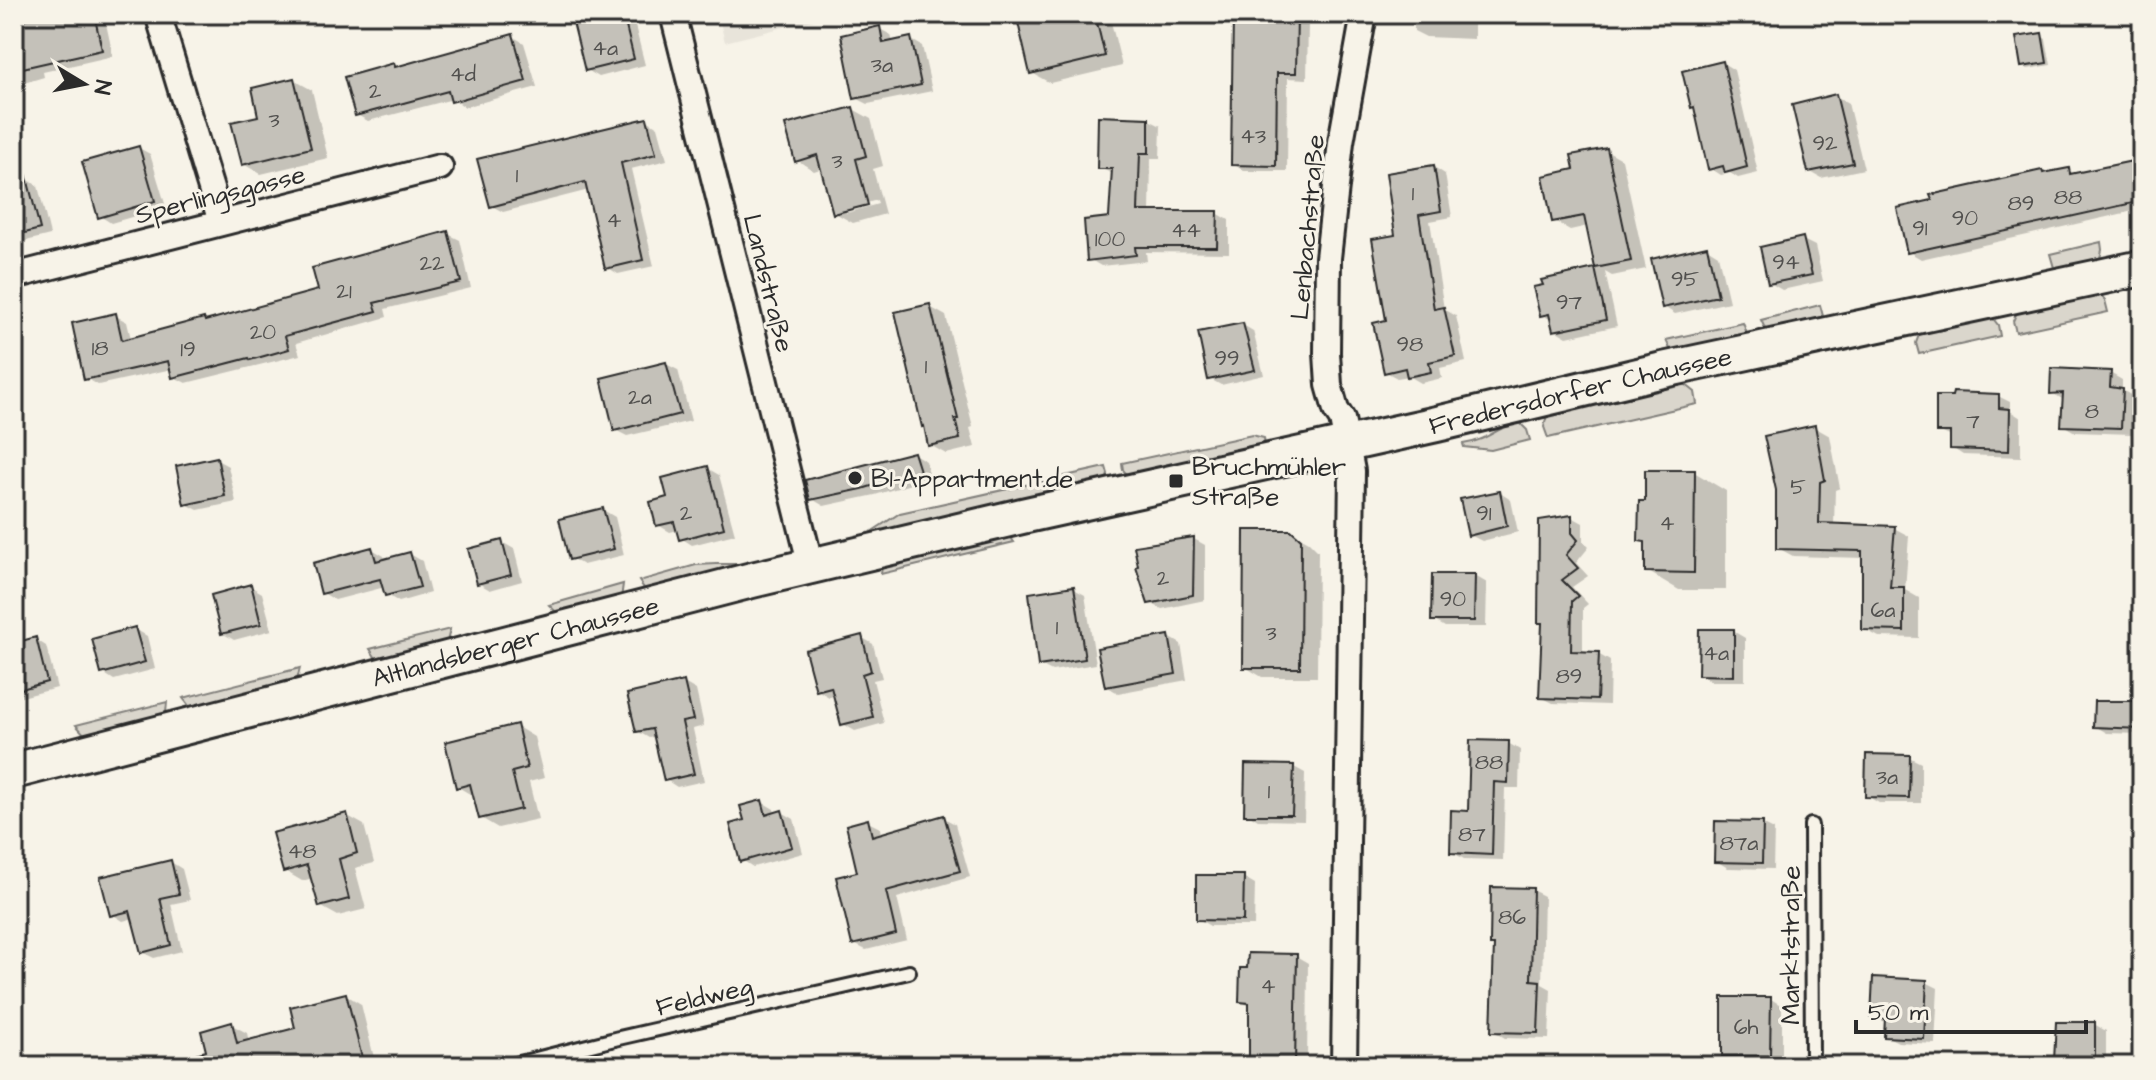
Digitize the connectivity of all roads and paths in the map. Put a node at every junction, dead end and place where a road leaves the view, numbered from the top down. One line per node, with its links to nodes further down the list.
1 (158, 14): 5 (street)
2 (673, 14): 10 (street, Landstraße)
3 (1364, 14): 8 (street, Lenbachstraße)
4 (440, 167): 5 (street, Sperlingsgasse)
5 (221, 222): 7 (street, Sperlingsgasse)
6 (2142, 268): 8 (main road, Fredersdorfer Chaussee)
7 (14, 276)
8 (1347, 443): 9 (main road, Fredersdorfer Chaussee); 15 (street)
9 (1019, 516): 10 (main road, Altlandsberger Chaussee)
10 (811, 566): 11 (main road, Altlandsberger Chaussee)
11 (14, 771)
12 (1811, 825): 16 (lane, Marktstraße)
13 (909, 972): 14 (lane, Feldweg)
14 (508, 1066)
15 (1344, 1066)
16 (1812, 1066)

